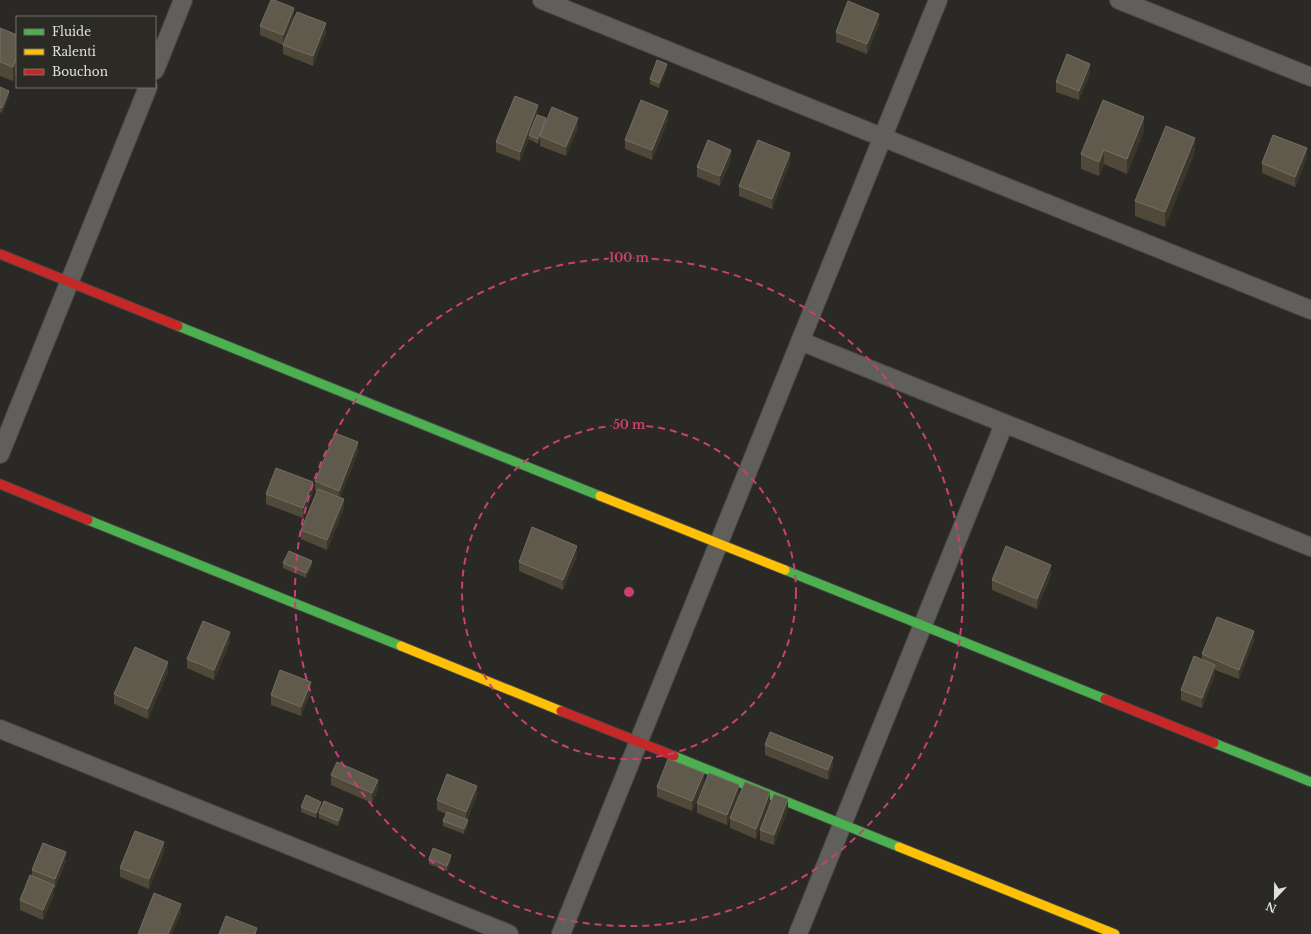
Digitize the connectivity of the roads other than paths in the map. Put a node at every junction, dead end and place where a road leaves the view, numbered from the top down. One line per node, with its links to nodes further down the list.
1 (183, 0): 5 (street)
2 (542, 0): 8 (street)
3 (938, 0): 8 (street)
4 (1119, 0): 6 (street)
5 (156, 68)
6 (1311, 77)
7 (148, 88): 10 (street)
8 (882, 137): 11 (street); 12 (street)
9 (0, 254): 10 (street)
10 (70, 282): 14 (street); 16 (street)
11 (1311, 310)
12 (800, 341): 13 (street); 16 (street)
13 (1004, 424): 17 (street); 18 (street)
14 (0, 454)
15 (0, 484): 20 (street)
16 (719, 544): 18 (street); 20 (street)
17 (1311, 547)
18 (923, 626): 21 (street); 22 (street)
19 (0, 728): 23 (street)
20 (639, 742): 22 (street); 24 (street)
21 (1311, 782)
22 (842, 824): 25 (street); 26 (street)
23 (509, 934)
24 (561, 934)
25 (798, 934)
26 (1115, 934)

